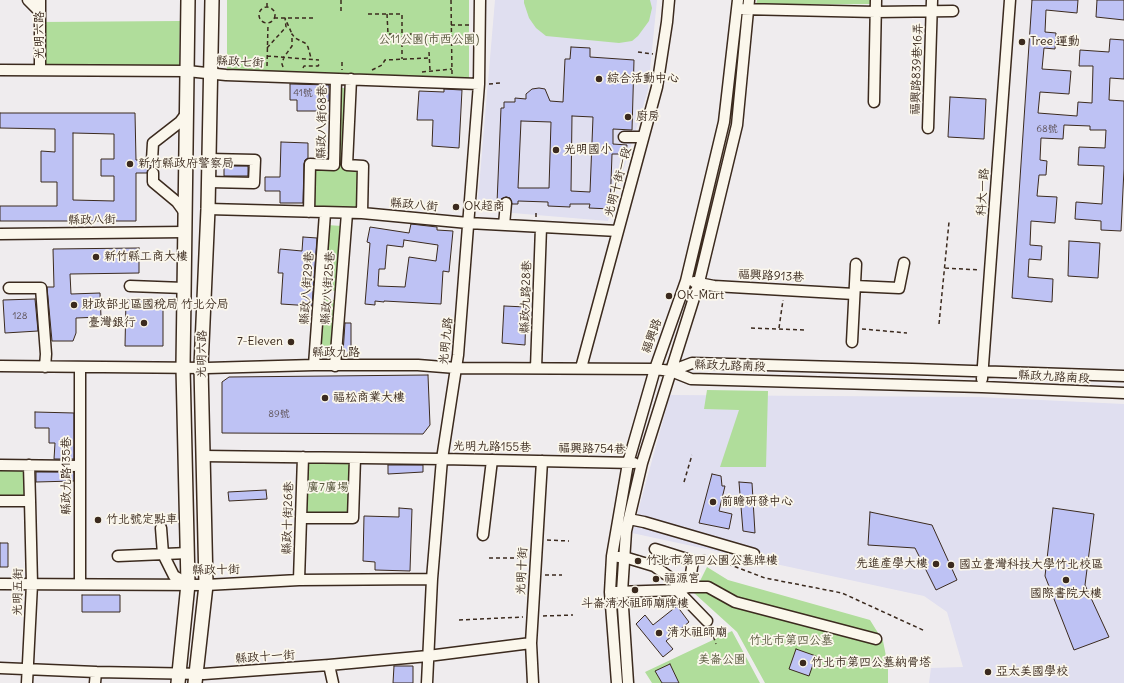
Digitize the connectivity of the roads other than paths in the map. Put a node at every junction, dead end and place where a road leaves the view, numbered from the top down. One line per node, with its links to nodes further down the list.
1 (28, 0): 12 (street)
2 (40, 0): 12 (street, 光明六路)
3 (188, 0): 18 (main road, 光明六路)
4 (212, 0): 19 (main road, 光明六路)
5 (480, 0): 22 (street, 光明九路)
6 (669, 0): 27 (street, 光明十街一段)
7 (876, 0): 13 (street)
8 (932, 0): 14 (street, 福興路839巷16弄)
9 (1010, 0): 64 (street, 科大一路)
10 (748, 4): 11 (street); 13 (street); 46 (street)
11 (737, 5): 45 (street, 福興路)
12 (40, 12): 17 (street, 光明六路)
13 (876, 12): 14 (street); 23 (street)
14 (932, 12): 15 (street); 25 (street, 福興路839巷16弄)
15 (953, 12)
16 (0, 70): 17 (street, 縣政七街)
17 (40, 70): 18 (street, 縣政七街)
18 (187, 71): 19 (street, 縣政七街); 24 (main road, 光明六路)
19 (211, 73): 20 (street, 縣政七街); 28 (main road, 光明六路)
20 (336, 79): 21 (street, 縣政七街); 32 (street, 縣政八街68巷)
21 (351, 79): 22 (street, 縣政七街); 36 (street)
22 (479, 84): 37 (street, 光明九路)
23 (874, 102)
24 (186, 114): 33 (main road, 光明六路); 33 (street)
25 (928, 128)
26 (624, 137): 27 (street)
27 (643, 137): 40 (street, 光明十街一段)
28 (209, 159): 29 (main road, 光明六路); 29 (street)
29 (208, 182): 31 (main road, 光明六路)
30 (506, 204): 38 (street)
31 (208, 209): 32 (street, 縣政八街); 57 (main road, 光明六路)
32 (309, 212): 34 (street, 縣政八街)
33 (185, 213): 41 (main road, 光明六路)
34 (325, 213): 35 (street, 縣政八街); 53 (street, 縣政八街29巷)
35 (347, 213): 36 (street, 縣政八街); 54 (street, 縣政八街25巷)
36 (362, 213): 37 (street, 縣政八街)
37 (468, 223): 38 (street, 縣政八街); 59 (street, 光明九路)
38 (504, 225): 39 (street, 縣政八街)
39 (541, 227): 40 (street, 縣政八街); 60 (street, 縣政九路28巷)
40 (618, 231): 61 (street, 光明十街一段)
41 (185, 232): 42 (street, 縣政八街); 49 (main road, 光明六路)
42 (0, 234)
43 (904, 263): 50 (street, 福興路913巷)
44 (856, 264): 50 (street)
45 (686, 281): 46 (street, 福興路913巷); 62 (street, 福興路)
46 (699, 282): 50 (street, 福興路913巷); 63 (street)
47 (130, 286): 49 (street)
48 (9, 288): 55 (street)
49 (184, 288): 56 (main road, 光明六路)
50 (855, 290): 51 (street)
51 (852, 342)
52 (0, 366): 55 (street, 縣政九路)
53 (314, 366): 54 (street, 縣政九路); 57 (street, 縣政九路)
54 (335, 366): 59 (street, 縣政九路)
55 (45, 367): 58 (street, 縣政九路)
56 (183, 367): 57 (street, 縣政九路); 58 (street, 縣政九路); 86 (main road, 光明六路)
57 (201, 367): 68 (main road, 光明六路)
58 (80, 368): 78 (street, 縣政九路135巷)
59 (456, 368): 60 (street, 縣政九路); 71 (street, 光明九路)
60 (536, 368): 61 (street, 縣政九路)
61 (581, 368): 62 (street, 縣政九路)
62 (655, 369): 63 (street, 縣政九路); 74 (street, 福興路)
63 (671, 371): 64 (street, 縣政九路南段); 66 (street, 縣政九路南段); 75 (street)
64 (983, 372): 65 (street, 縣政九路南段); 66 (street, 科大一路)
65 (1124, 376)
66 (982, 387): 67 (street, 縣政九路南段)
67 (1124, 393)
68 (203, 456): 69 (street, 光明九路155巷); 98 (main road, 光明六路)
69 (303, 457): 70 (street, 光明九路155巷); 81 (street, 縣政十街26巷)
70 (355, 458): 71 (street, 光明九路155巷); 81 (street)
71 (442, 459): 72 (street, 光明九路155巷); 92 (street, 光明九路)
72 (492, 460): 73 (street, 光明九路155巷); 84 (street)
73 (542, 461): 74 (street, 福興路754巷); 105 (street, 光明十街)
74 (628, 463): 75 (street, 福興路754巷); 90 (street, 福興路)
75 (642, 463): 82 (street)
76 (0, 465): 77 (street)
77 (29, 465): 78 (street); 80 (street, 光明五街)
78 (80, 466): 96 (street, 縣政九路135巷)
79 (0, 501): 80 (street)
80 (30, 501): 95 (street, 光明五街)
81 (302, 518): 93 (street, 縣政十街26巷)
82 (629, 520): 88 (street); 91 (street)
83 (161, 528): 87 (street)
84 (482, 535)
85 (655, 549): 99 (street)
86 (188, 553): 87 (street); 97 (main road, 光明六路)
87 (162, 554): 89 (street); 97 (street)
88 (754, 554)
89 (118, 556)
90 (612, 556): 91 (street); 101 (street, 福興路)
91 (624, 557): 100 (street); 102 (street)
92 (432, 579): 93 (street, 縣政十街); 106 (street, 光明九路)
93 (299, 580): 98 (street, 縣政十街)
94 (0, 584): 95 (street, 縣政十街)
95 (32, 584): 96 (street, 縣政十街); 109 (street, 光明五街)
96 (80, 584): 97 (street, 縣政十街)
97 (188, 584): 98 (street, 縣政十街); 112 (main road, 光明六路)
98 (206, 585): 111 (main road, 光明六路)
99 (690, 587): 100 (street); 104 (street)
100 (677, 590): 102 (street); 103 (street)
101 (610, 592): 102 (street); 118 (street, 福興路)
102 (622, 592): 119 (street)
103 (707, 621)
104 (876, 639)
105 (531, 643): 106 (street, 縣政十一街); 117 (street, 光明十街)
106 (428, 656): 107 (street, 縣政十一街); 116 (street, 光明九路)
107 (329, 665): 111 (street, 縣政十一街); 115 (street)
108 (0, 668): 109 (street, 縣政十一街)
109 (28, 669): 110 (street, 縣政十一街); 113 (street, 光明五街)
110 (96, 672): 112 (street, 縣政十一街); 114 (street)
111 (195, 678): 112 (street, 縣政十一街)
112 (179, 679)
113 (27, 683)
114 (95, 683)
115 (333, 683)
116 (427, 683)
117 (533, 683)
118 (617, 683)
119 (628, 683)

